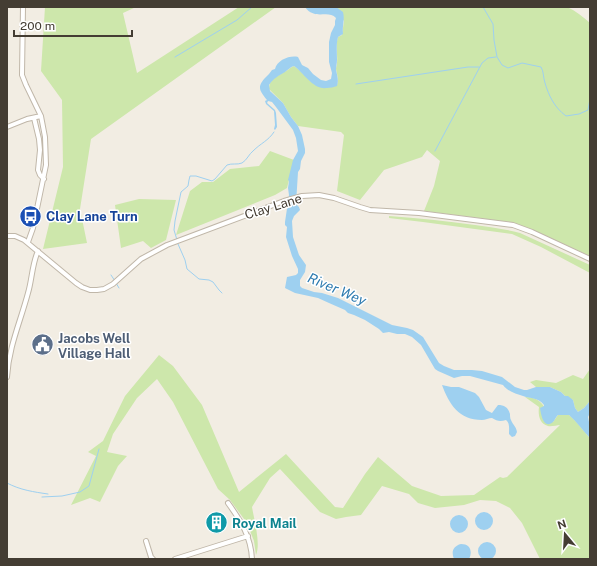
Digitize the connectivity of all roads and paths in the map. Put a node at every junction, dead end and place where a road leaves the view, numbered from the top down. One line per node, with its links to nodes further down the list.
1 (23, 7): 2 (street)
2 (41, 116): 3 (street); 5 (street)
3 (34, 118): 4 (street); 5 (street)
4 (7, 127)
5 (44, 179): 7 (street)
6 (7, 236): 7 (street, Clay Lane)
7 (28, 242): 8 (street, Clay Lane)
8 (38, 251): 9 (street, Clay Lane); 10 (street)
9 (590, 259)
10 (7, 377)
11 (228, 503): 12 (street)
12 (248, 536): 15 (street); 16 (street)
13 (146, 540): 14 (street)
14 (153, 559)
15 (175, 559)
16 (252, 559)

